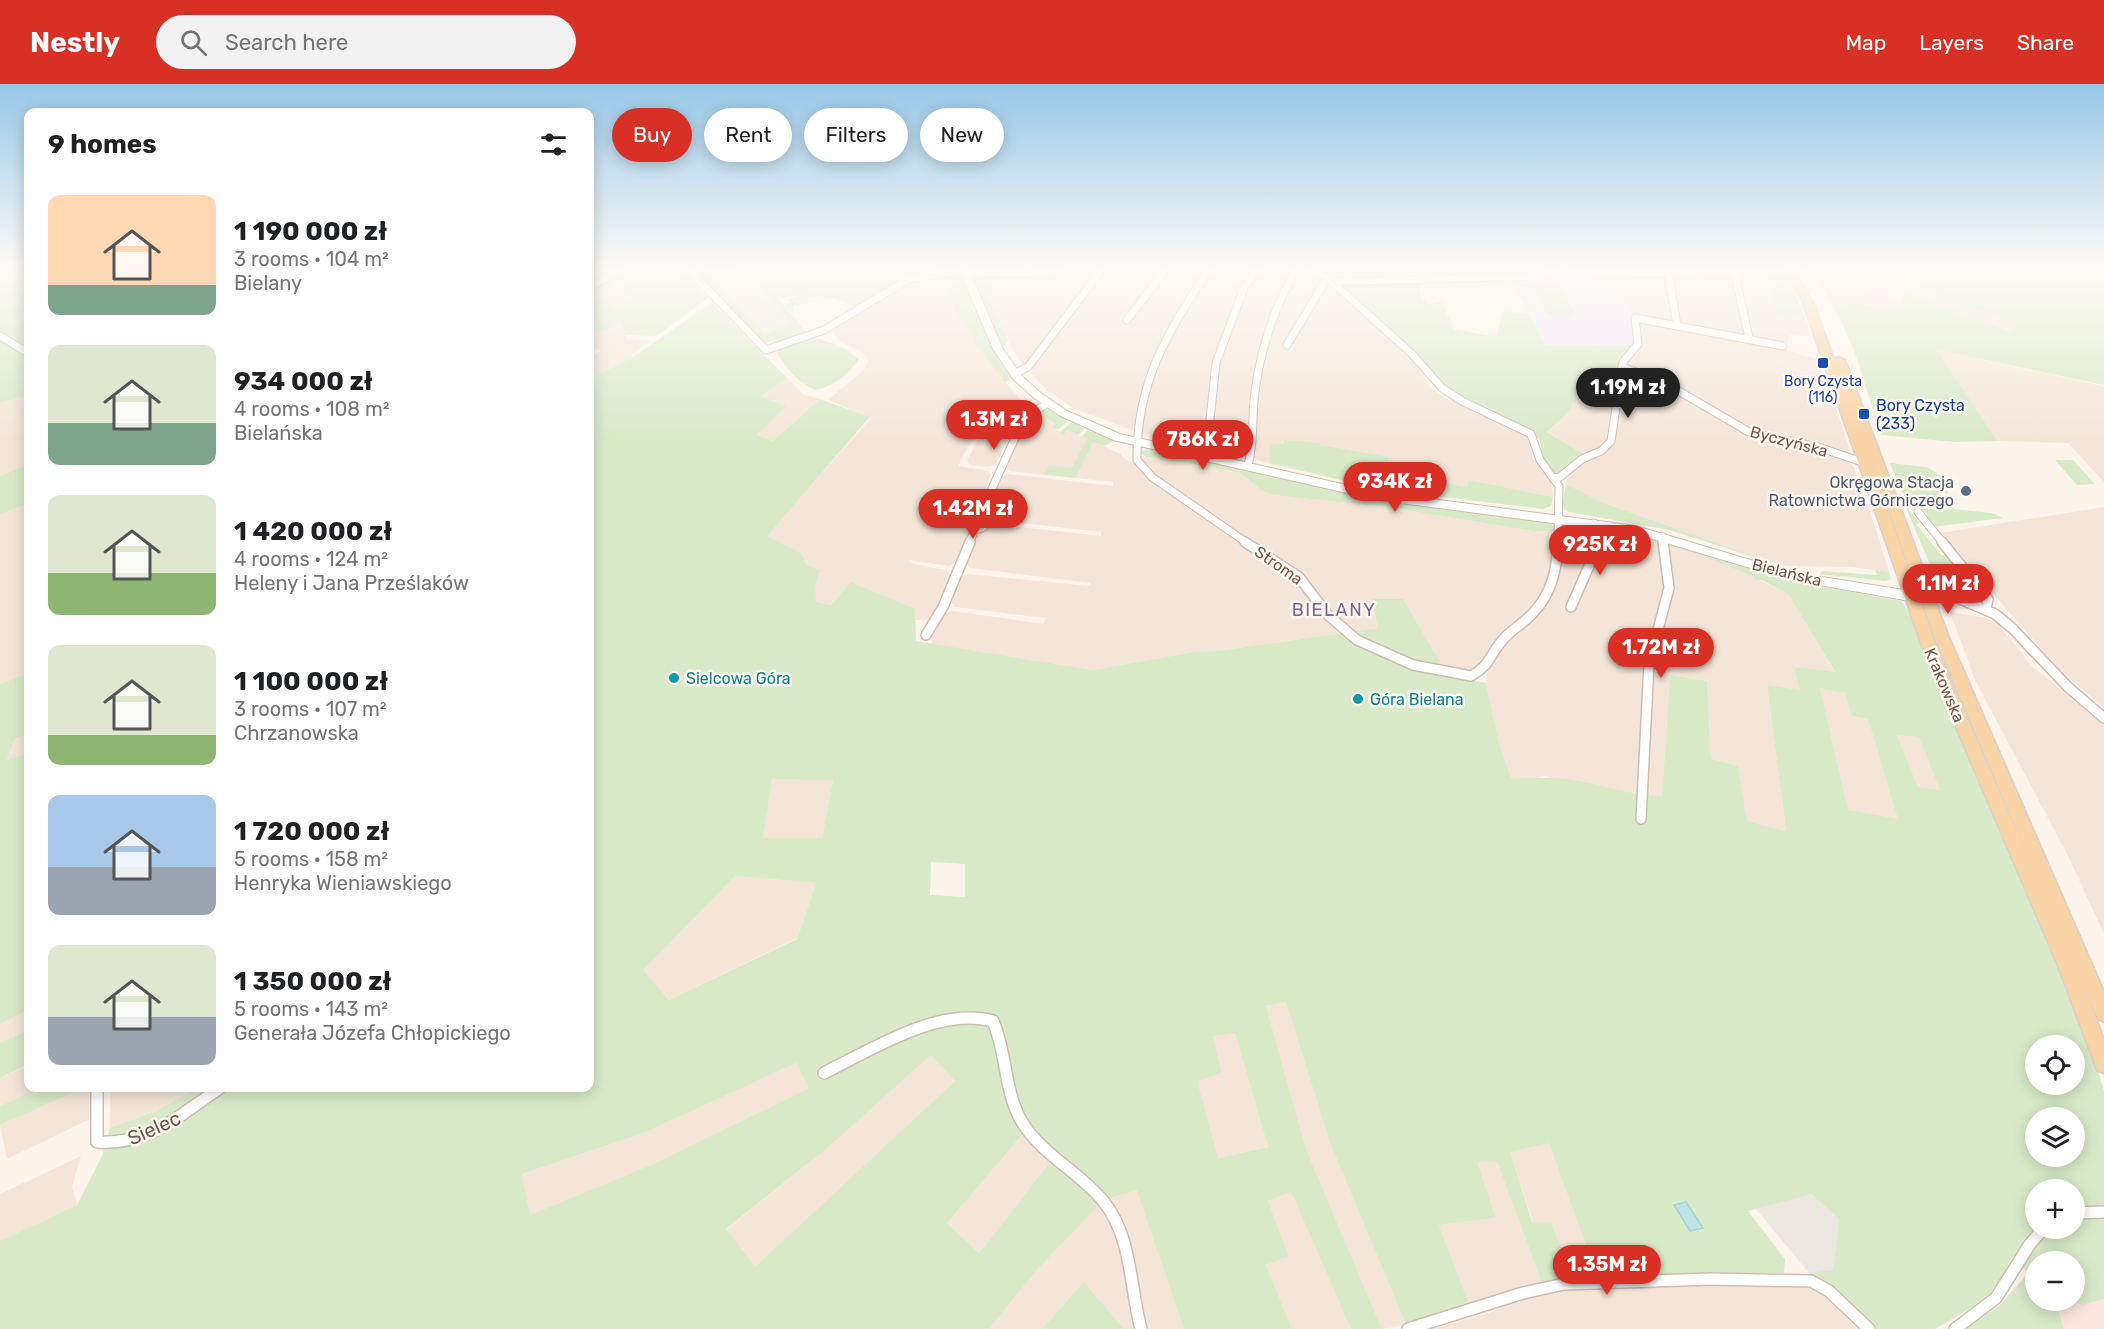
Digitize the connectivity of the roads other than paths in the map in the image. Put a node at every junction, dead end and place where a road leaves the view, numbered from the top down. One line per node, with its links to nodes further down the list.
1 (743, 326): 2 (street)
2 (830, 326)
3 (990, 326): 21 (street)
4 (1059, 326): 21 (street)
5 (1172, 326): 23 (street)
6 (1230, 326): 24 (street)
7 (1272, 326): 26 (street)
8 (1297, 326): 17 (street)
9 (1379, 326): 27 (street)
10 (1636, 326): 20 (street)
11 (1683, 326): 16 (street)
12 (1746, 326): 16 (street)
13 (1816, 326): 25 (main road, Krakowska)
14 (1826, 326): 32 (main road, Krakowska)
15 (0, 336): 19 (street)
16 (1749, 338): 18 (street)
17 (1287, 345)
18 (1783, 346)
19 (24, 351)
20 (1622, 368): 25 (street, Byczyńska); 27 (street)
21 (1014, 374): 22 (street)
22 (1048, 403): 23 (street); 35 (street)
23 (1136, 443): 24 (street); 29 (street, Stroma)
24 (1206, 457): 26 (street)
25 (1862, 462): 32 (main road, Krakowska)
26 (1253, 467): 29 (street)
27 (1554, 478): 29 (street)
28 (1918, 512): 34 (street)
29 (1556, 518): 30 (street, Bielańska)
30 (1594, 522): 31 (street, Bielańska); 33 (street)
31 (1662, 536): 32 (street, Bielańska); 37 (street)
32 (1917, 594): 34 (street); 38 (main road, Krakowska); 39 (main road, Krakowska)
33 (1570, 607)
34 (1986, 609): 36 (street)
35 (926, 635)
36 (2104, 718)
37 (1641, 819)
38 (2104, 1013)
39 (2104, 1064)
40 (824, 1073): 46 (street)
41 (97, 1092): 42 (street, Sielec)
42 (215, 1092)
43 (2104, 1212): 44 (street)
44 (2085, 1213)
45 (2034, 1239): 49 (street)
46 (1141, 1329)
47 (1408, 1329): 48 (street)
48 (1869, 1329)
49 (1955, 1329)

